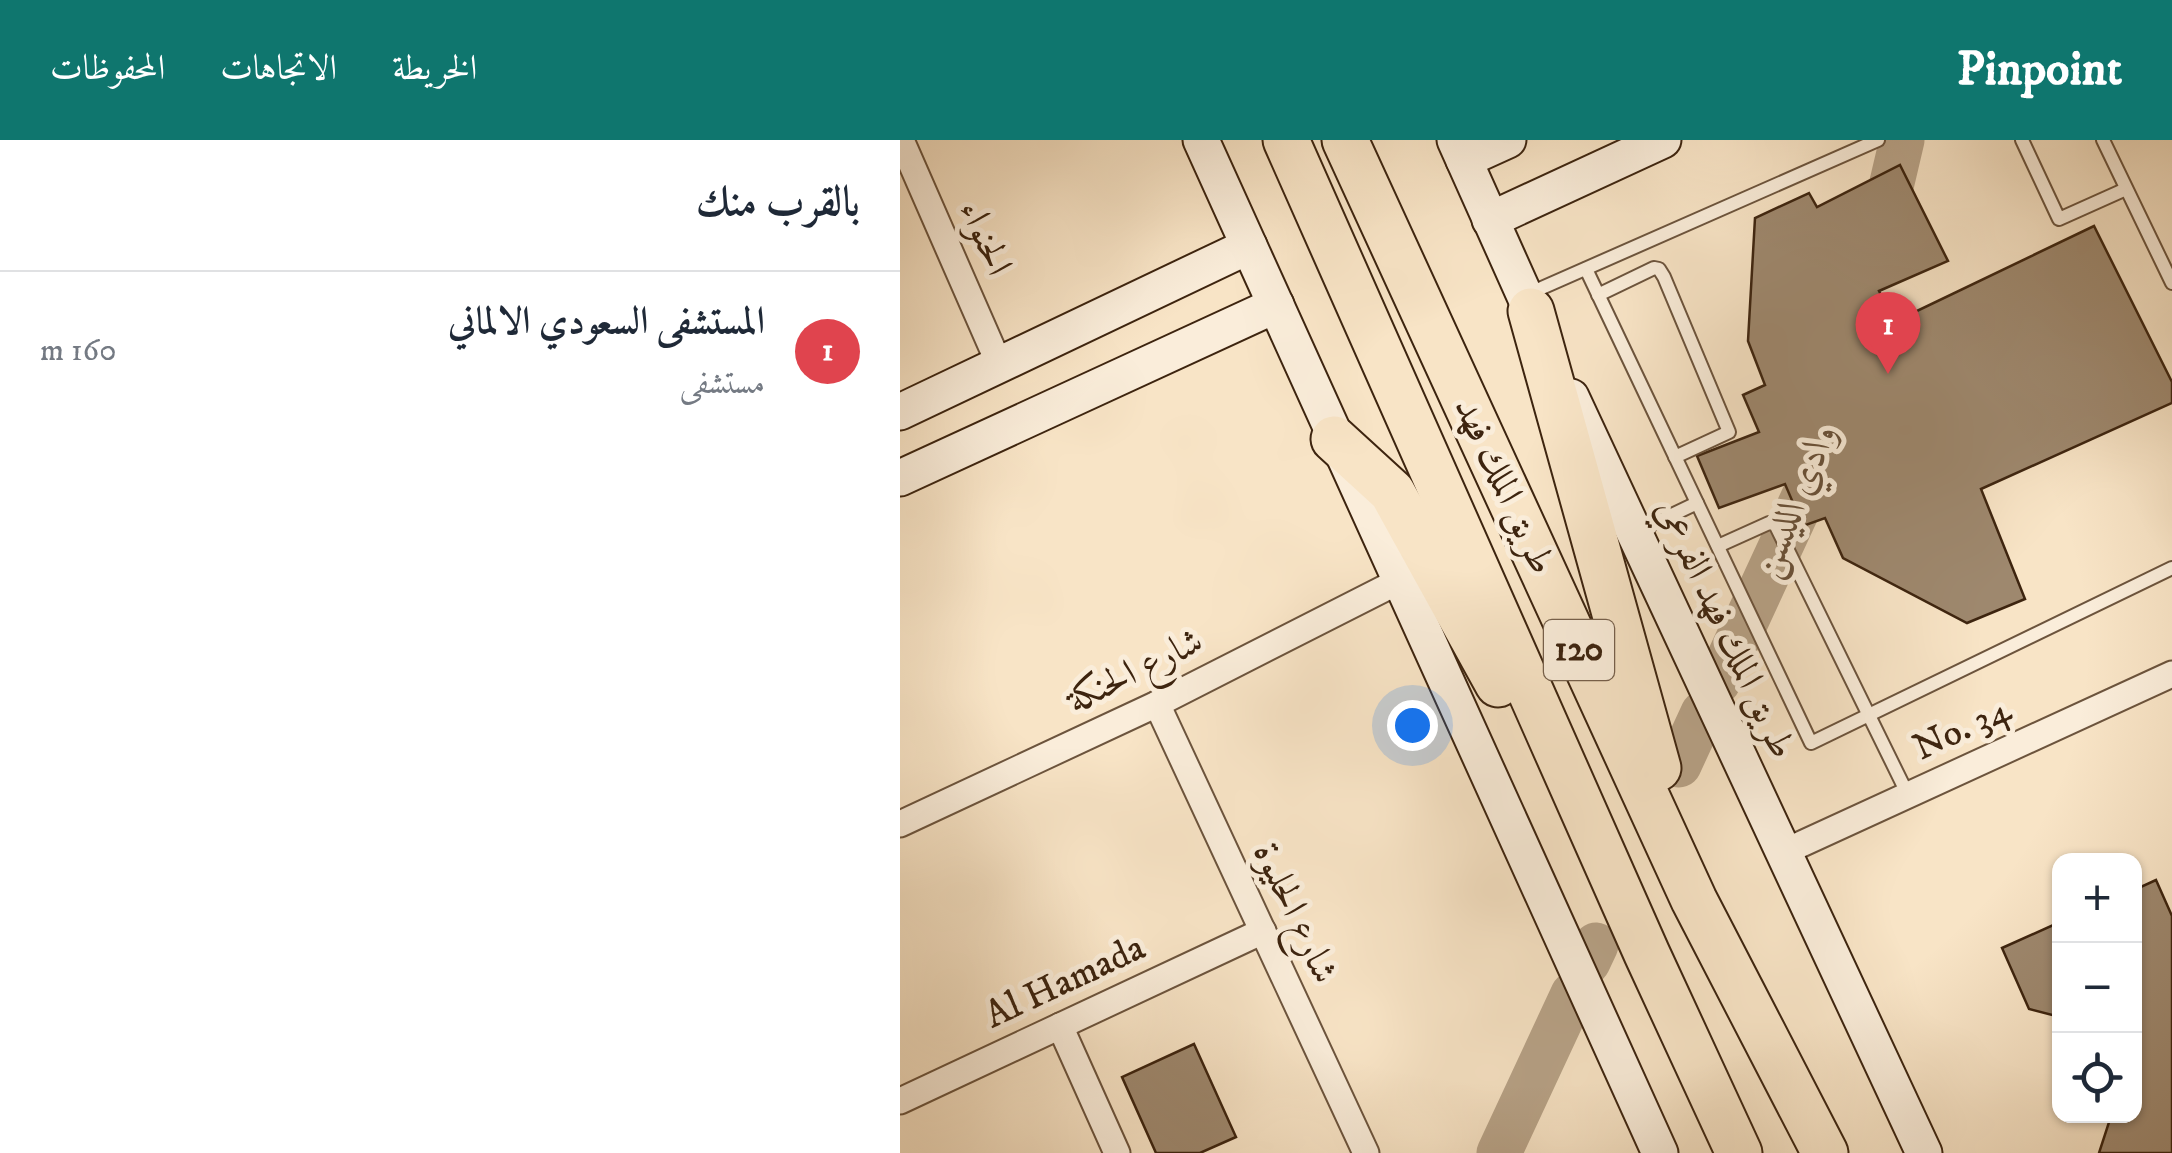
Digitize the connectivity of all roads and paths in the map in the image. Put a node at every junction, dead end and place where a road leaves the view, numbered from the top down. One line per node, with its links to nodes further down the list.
1 (901, 140): 19 (street, الحنواء)
2 (1201, 140): 13 (main road)
3 (1286, 140): 37 (highway, طريق الملك فهد / 120)
4 (1346, 140): 35 (highway, طريق الملك فهد / 120)
5 (1508, 140): 10 (main road)
6 (1663, 140): 12 (main road)
7 (1878, 140): 14 (lane)
8 (2022, 140): 11 (lane)
9 (2103, 140): 11 (lane)
10 (1460, 150): 12 (main road, طريق الملك فهد الفرعي)
11 (2126, 189): 15 (lane)
12 (1490, 220): 17 (main road, طريق الملك فهد الفرعي)
13 (1249, 246): 18 (main road); 19 (main road)
14 (1586, 269): 16 (lane); 17 (lane)
15 (2172, 284)
16 (1598, 295): 22 (lane); 22 (lane)
17 (1527, 304): 25 (main road, طريق الملك فهد الفرعي); 35 (highway)
18 (1276, 305): 21 (main road); 23 (main road)
19 (1000, 366): 20 (main road)
20 (900, 412)
21 (1334, 439): 28 (main road); 37 (highway)
22 (1675, 457): 24 (lane)
23 (900, 478)
24 (1697, 503): 25 (lane); 26 (lane)
25 (1633, 533): 34 (main road, طريق الملك فهد الفرعي)
26 (1718, 546): 31 (lane); 31 (lane)
27 (2172, 568): 31 (lane)
28 (1401, 580): 30 (street, شارع الحنكة); 42 (main road)
29 (2172, 674): 32 (street, No. 34)
30 (1157, 704): 33 (street, شارع الحنكة); 36 (street, شارع الحليوة)
31 (1868, 716): 32 (lane)
32 (1908, 796): 34 (street, No. 34)
33 (900, 824)
34 (1784, 852): 45 (main road, طريق الملك فهد الفرعي)
35 (1694, 900): 44 (highway, طريق الملك فهد / 120)
36 (1263, 931): 38 (street, Al Hamada); 41 (street, شارع الحليوة)
37 (1646, 954): 43 (highway, طريق الملك فهد / 120)
38 (1060, 1026): 39 (street, Al Hamada); 40 (street)
39 (900, 1101)
40 (1117, 1153)
41 (1366, 1153)
42 (1660, 1153)
43 (1740, 1153)
44 (1826, 1153)
45 (1924, 1153)

